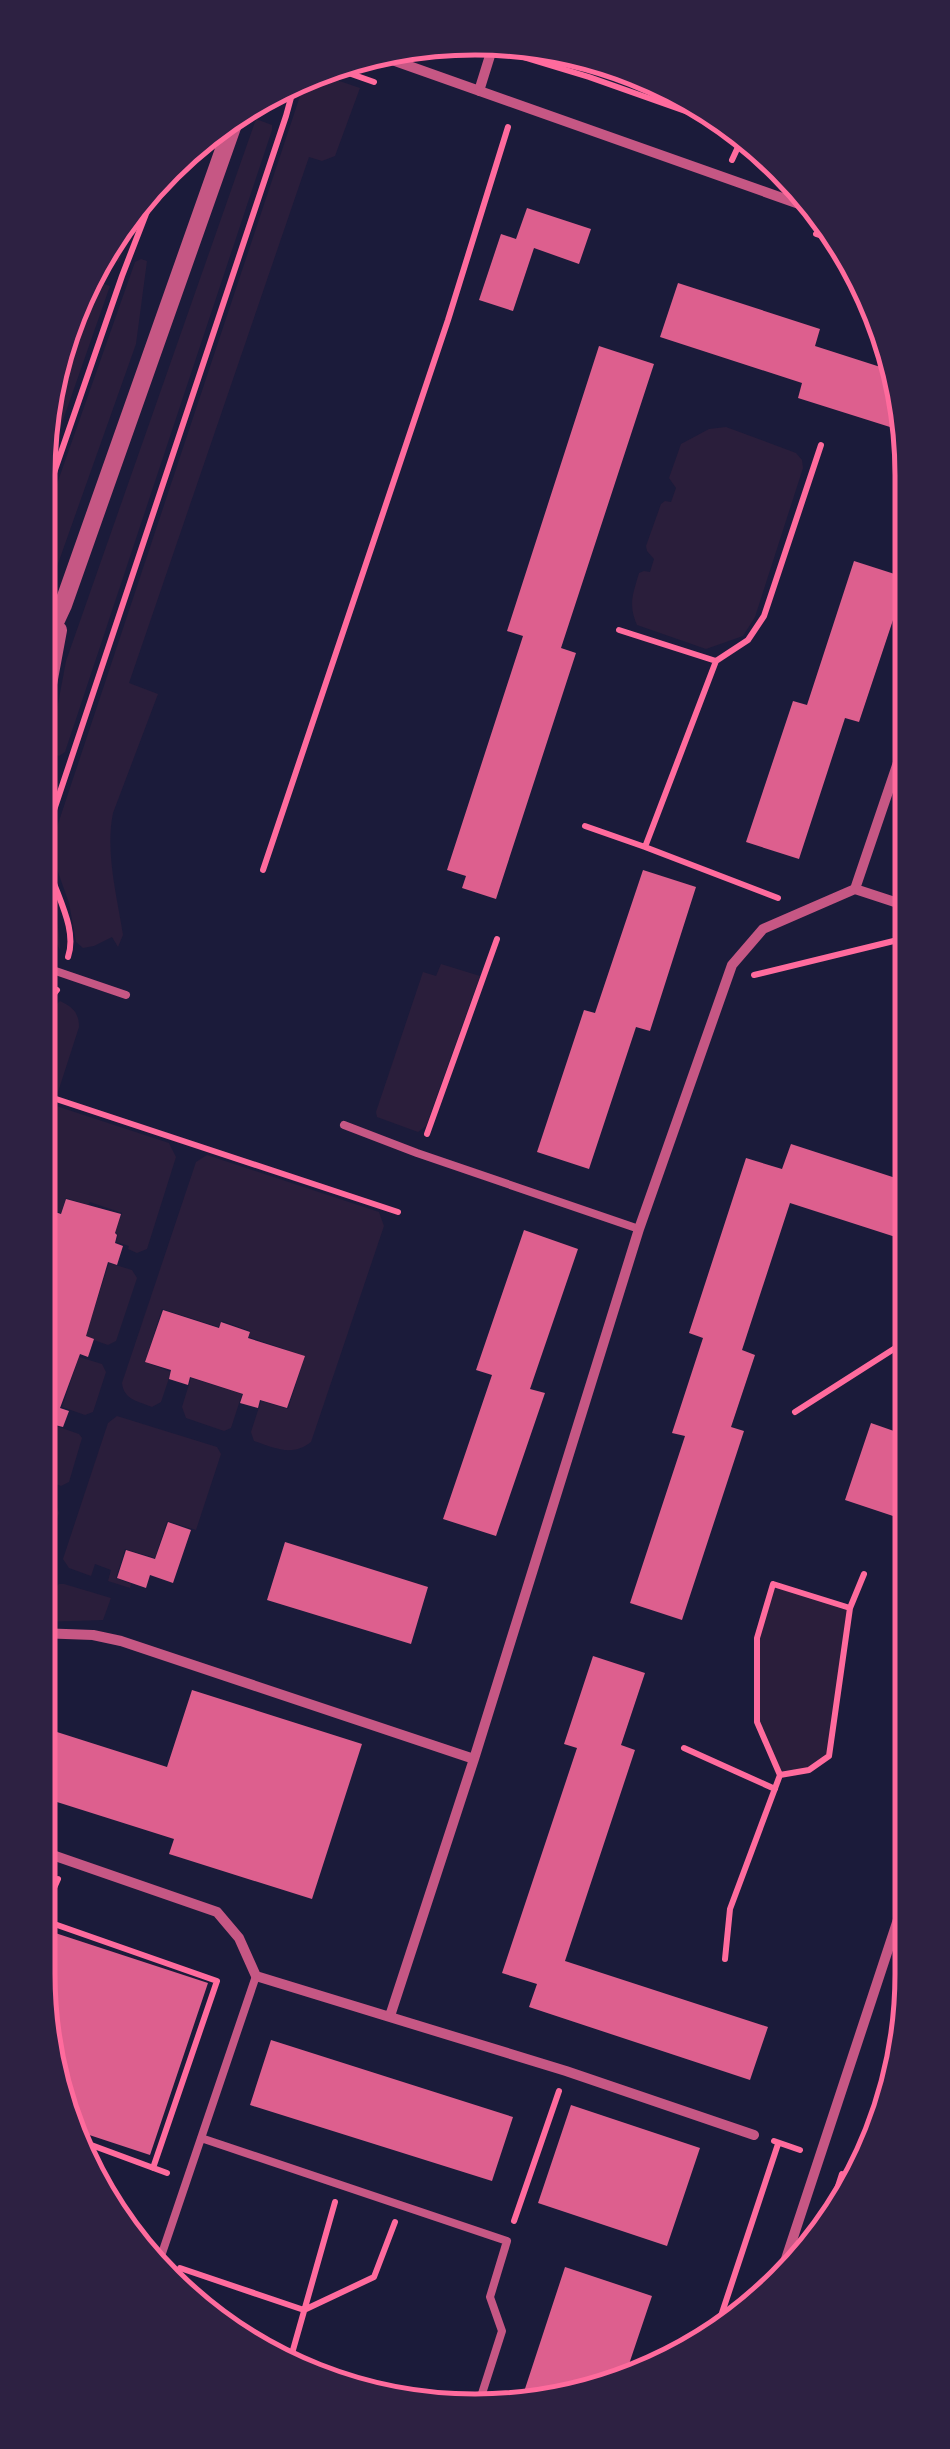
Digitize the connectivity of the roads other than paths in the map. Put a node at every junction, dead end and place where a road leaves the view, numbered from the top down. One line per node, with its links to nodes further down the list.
1 (490, 56): 3 (street)
2 (399, 62): 3 (street)
3 (479, 90): 5 (street)
4 (229, 135): 6 (street)
5 (794, 202)
6 (63, 605): 7 (street); 8 (street)
7 (55, 622)
8 (55, 648)
9 (895, 774): 10 (street)
10 (855, 890): 11 (street); 15 (street)
11 (895, 903)
12 (55, 971): 13 (lane)
13 (126, 995)
14 (344, 1125): 15 (lane)
15 (639, 1229): 17 (street)
16 (55, 1634): 17 (street)
17 (474, 1759): 22 (street)
18 (55, 1856): 21 (street)
19 (895, 1933): 20 (street)
20 (894, 1936): 26 (street)
21 (256, 1976): 22 (street); 24 (lane)
22 (390, 2016): 23 (street)
23 (754, 2135)
24 (200, 2138): 25 (lane); 27 (lane)
25 (162, 2254)
26 (787, 2255)
27 (482, 2394)

